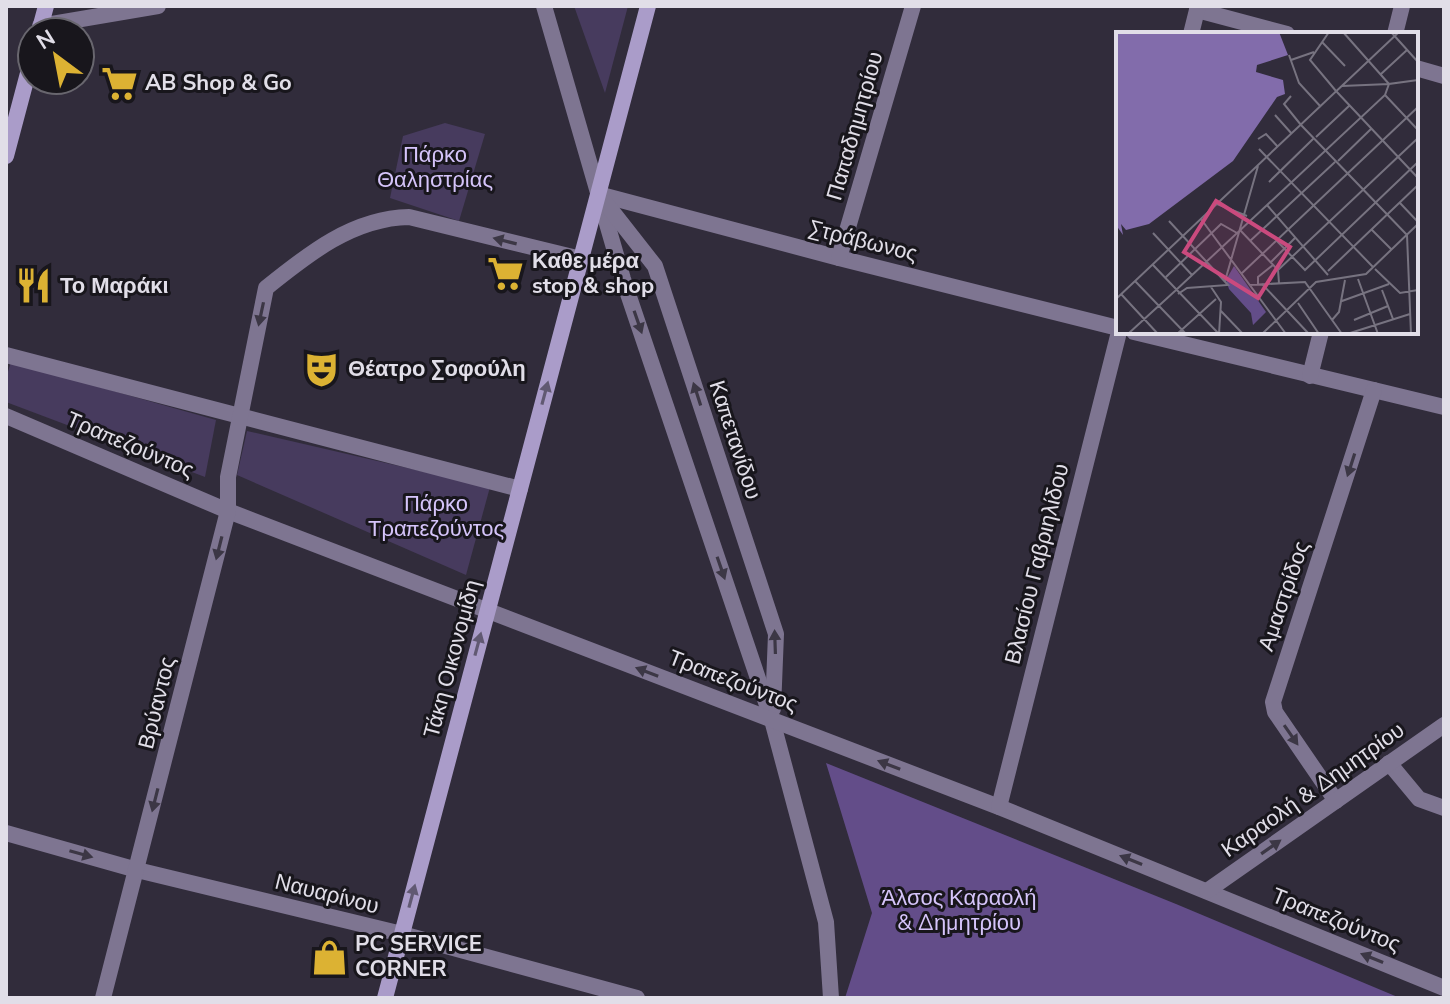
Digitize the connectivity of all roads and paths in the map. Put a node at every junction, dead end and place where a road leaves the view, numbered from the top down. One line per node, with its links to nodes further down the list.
1 (158, 6): 7 (street)
2 (544, 6): 15 (street, Καπετανίδου)
3 (648, 6): 15 (main road, Τάκη Οικονομίδη)
4 (913, 6): 16 (street, Παπαδημητρίου)
5 (1402, 6): 10 (street)
6 (1198, 8): 8 (street); 9 (street)
7 (96, 18)
8 (1192, 32)
9 (1280, 32)
10 (1396, 32)
11 (1418, 69): 12 (street)
12 (1444, 76)
13 (22, 96): 14 (main road)
14 (6, 156)
15 (598, 194): 16 (street, Στράβωνος); 17 (main road, Τάκη Οικονομίδη); 31 (street, Καπετανίδου, one-way to 31); 31 (street, Καπετανίδου, one-way to 15)
16 (839, 258): 18 (street, Στράβωνος)
17 (581, 259): 27 (street, Βρύαντος, one-way to 27); 28 (main road, Τάκη Οικονομίδη, one-way to 17)
18 (1116, 329)
19 (1117, 334): 35 (street, Βλασίου Γαβριηλίδου)
20 (1142, 334): 23 (street)
21 (1320, 334): 23 (street)
22 (6, 355): 27 (street)
23 (1310, 376): 24 (street)
24 (1374, 390): 25 (street); 34 (street, Αμαστρίδος, one-way to 34)
25 (1444, 407)
26 (6, 416): 29 (street, Τραπεζούντος)
27 (238, 416): 28 (street); 29 (street, Βρύαντος)
28 (520, 489): 30 (main road, Τάκη Οικονομίδη)
29 (228, 511): 30 (street, Τραπεζούντος); 38 (street, Βρύαντος, one-way to 38)
30 (487, 611): 31 (street, Τραπεζούντος, one-way to 30); 40 (main road, Τάκη Οικονομίδη, one-way to 30)
31 (772, 720): 35 (street, Τραπεζούντος, one-way to 31); 45 (street, Καπετανίδου)
32 (1444, 725): 33 (street, Καραολή & Δημητρίου)
33 (1389, 763): 34 (street, Καραολή & Δημητρίου); 36 (street)
34 (1336, 801): 39 (street, Καραολή & Δημητρίου, one-way to 34)
35 (999, 807): 39 (street, Τραπεζούντος, one-way to 35)
36 (1444, 808)
37 (6, 833): 38 (street, Ναυαρίνου, one-way to 38)
38 (137, 870): 40 (street, Ναυαρίνου); 42 (street, Βρύαντος)
39 (1207, 891): 41 (street, Τραπεζούντος, one-way to 39)
40 (402, 934): 43 (main road, Τάκη Οικονομίδη); 44 (street, Ναυαρίνου)
41 (1444, 988)
42 (103, 998)
43 (385, 998)
44 (637, 998)
45 (831, 998)

